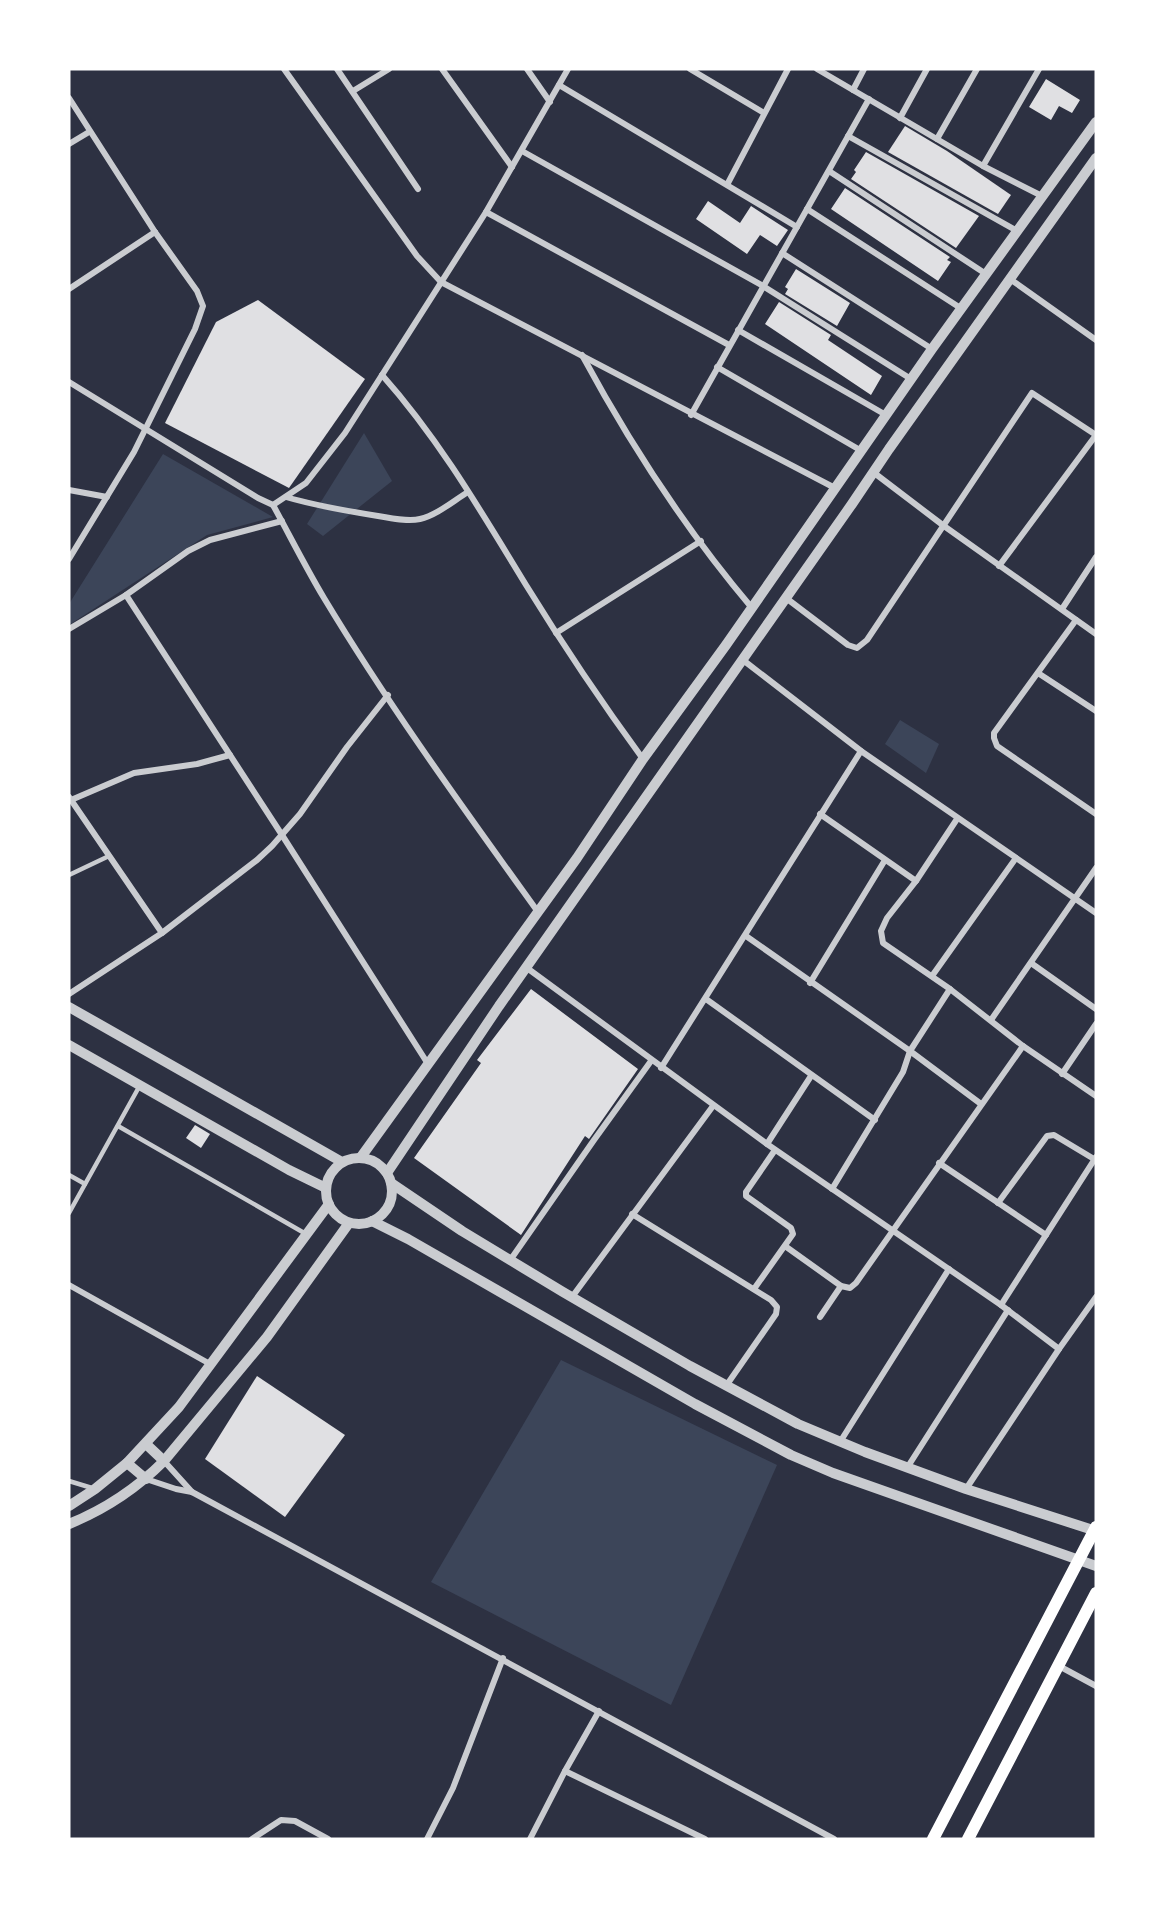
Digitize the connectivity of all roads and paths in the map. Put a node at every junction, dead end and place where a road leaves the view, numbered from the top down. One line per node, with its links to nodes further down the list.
1 (284, 69): 43 (street)
2 (337, 69): 16 (street)
3 (389, 69): 16 (street)
4 (442, 69): 30 (street)
5 (527, 69): 19 (street)
6 (568, 69): 14 (street)
7 (690, 69): 20 (street)
8 (788, 69): 20 (street)
9 (818, 69): 15 (street)
10 (864, 69): 15 (street)
11 (927, 69): 21 (street)
12 (977, 69): 25 (street)
13 (1039, 69): 29 (street)
14 (559, 85): 19 (street); 32 (street)
15 (853, 90): 18 (street)
16 (353, 92): 33 (street)
17 (69, 98): 23 (street)
18 (868, 99): 21 (street); 24 (street)
19 (550, 102): 27 (street)
20 (764, 113): 32 (street)
21 (900, 118): 25 (street)
22 (1096, 122): 34 (street)
23 (89, 132): 26 (street); 38 (street)
24 (848, 136): 31 (street); 39 (street)
25 (937, 139): 29 (street)
26 (69, 144)
27 (522, 151): 30 (street); 44 (street)
28 (1096, 158): 42 (street)
29 (982, 166): 34 (street)
30 (512, 167): 36 (street)
31 (830, 171): 35 (street); 41 (street)
32 (728, 183): 37 (street)
33 (418, 189)
34 (1042, 196): 39 (street)
35 (807, 209): 37 (street); 46 (street)
36 (486, 212): 43 (street); 49 (street)
37 (798, 226): 40 (street)
38 (155, 231): 45 (street); 58 (street)
39 (1017, 231): 41 (street)
40 (782, 253): 44 (street); 50 (street)
41 (986, 274): 46 (street)
42 (1010, 279): 48 (street); 61 (street)
43 (441, 282): 51 (street); 53 (street)
44 (763, 286): 47 (street); 54 (street)
45 (69, 289)
46 (962, 309): 50 (street)
47 (738, 330): 49 (street); 57 (street)
48 (1096, 340)
49 (729, 345): 52 (street)
50 (932, 349): 54 (street)
51 (582, 354): 56 (street); 70 (street)
52 (717, 367): 56 (street); 60 (street)
53 (382, 375): 64 (street); 66 (street)
54 (911, 379): 57 (street)
55 (69, 382): 58 (street)
56 (691, 415): 62 (street)
57 (885, 415): 60 (street)
58 (146, 430): 65 (street); 67 (street)
59 (1096, 435): 69 (street); 73 (street)
60 (860, 450): 62 (street)
61 (873, 472): 69 (street); 75 (street)
62 (835, 489): 76 (street)
63 (69, 490): 65 (street)
64 (468, 492): 66 (street); 80 (street)
65 (107, 497): 71 (street)
66 (286, 497): 67 (street)
67 (273, 505): 68 (street)
68 (282, 521): 74 (street); 84 (street)
69 (944, 526): 73 (street); 75 (street)
70 (701, 542): 76 (street); 80 (street)
71 (69, 556)
72 (1096, 557): 77 (street)
73 (999, 566): 77 (street)
74 (126, 595): 79 (street); 87 (street)
75 (786, 598): 82 (street)
76 (752, 608): 88 (street)
77 (1062, 609): 78 (street)
78 (1076, 620): 81 (street); 83 (street)
79 (69, 629)
80 (556, 633): 88 (street)
81 (1096, 634)
82 (743, 660): 86 (street); 106 (street)
83 (1038, 673): 85 (street); 91 (street)
84 (388, 695): 93 (street); 101 (street)
85 (1096, 711)
86 (861, 751): 90 (street); 92 (street)
87 (230, 755): 89 (street); 93 (street)
88 (643, 759): 101 (street)
89 (70, 799): 94 (street)
90 (820, 814): 96 (street); 104 (street)
91 (1096, 814)
92 (957, 819): 95 (street); 99 (street)
93 (282, 835): 103 (street); 120 (street)
94 (109, 856): 98 (lane); 103 (street)
95 (1016, 858): 100 (street); 107 (street)
96 (885, 860): 99 (street); 108 (street)
97 (1096, 868): 100 (street)
98 (69, 875)
99 (916, 881): 107 (street)
100 (1076, 899): 102 (street); 105 (street)
101 (538, 912): 120 (street)
102 (1096, 913)
103 (162, 933): 110 (street)
104 (746, 936): 108 (street); 111 (street)
105 (1031, 963): 113 (street); 114 (street)
106 (527, 968): 119 (street); 137 (street)
107 (932, 976): 109 (street)
108 (810, 983): 118 (street)
109 (950, 989): 114 (street); 118 (street)
110 (69, 994)
111 (706, 999): 121 (street); 123 (street)
112 (69, 1007): 134 (street)
113 (1096, 1009)
114 (991, 1020): 117 (street)
115 (1096, 1024): 122 (street)
116 (69, 1045): 124 (street)
117 (1023, 1046): 122 (street); 126 (street)
118 (910, 1051): 126 (street); 128 (street)
119 (651, 1061): 121 (street); 151 (street)
120 (429, 1065): 132 (street)
121 (661, 1068): 127 (street)
122 (1062, 1074): 125 (street)
123 (812, 1076): 128 (street); 130 (street)
124 (140, 1085): 129 (lane); 139 (street)
125 (1096, 1096)
126 (981, 1104): 135 (street)
127 (713, 1106): 130 (street); 144 (street)
128 (875, 1120): 140 (street)
129 (118, 1126): 138 (lane); 148 (lane)
130 (767, 1144): 131 (street)
131 (775, 1150): 140 (street); 150 (street)
132 (361, 1157): 134 (street); 137 (street)
133 (1095, 1158): 141 (street); 149 (street)
134 (342, 1162): 139 (street)
135 (939, 1163): 141 (street); 147 (street)
136 (69, 1175): 138 (lane)
137 (389, 1178): 145 (street); 151 (street)
138 (85, 1184): 143 (lane)
139 (326, 1188): 142 (street)
140 (832, 1189): 147 (street)
141 (998, 1203): 149 (street)
142 (329, 1204): 146 (street); 148 (street)
143 (69, 1213)
144 (632, 1214): 155 (street); 156 (street)
145 (372, 1221): 146 (street); 177 (street)
146 (350, 1222): 166 (street)
147 (892, 1230): 152 (street); 154 (street)
148 (307, 1234): 162 (street)
149 (1046, 1235): 158 (street)
150 (785, 1246): 154 (street); 155 (street)
151 (511, 1259): 156 (street)
152 (949, 1269): 158 (street); 164 (street)
153 (69, 1285): 162 (street)
154 (841, 1287): 160 (street)
155 (753, 1289): 163 (street)
156 (572, 1297): 163 (street)
157 (1096, 1297): 161 (street)
158 (1001, 1305): 159 (street)
159 (1008, 1310): 161 (street); 168 (street)
160 (820, 1317)
161 (1059, 1349): 172 (street)
162 (210, 1364): 165 (street)
163 (726, 1386): 164 (street)
164 (840, 1442): 168 (street)
165 (146, 1444): 166 (street); 167 (street)
166 (164, 1461): 169 (street); 173 (street)
167 (127, 1462): 169 (street); 171 (street)
168 (907, 1468): 172 (street)
169 (146, 1479): 173 (street); 175 (street)
170 (69, 1481): 171 (lane)
171 (95, 1489): 174 (street)
172 (966, 1489): 176 (street)
173 (192, 1492): 180 (street)
174 (69, 1506)
175 (69, 1524)
176 (1095, 1530): 177 (main road)
177 (1078, 1560): 178 (street); 191 (main road)
178 (1096, 1566)
179 (1096, 1593): 181 (main road)
180 (503, 1658): 183 (street); 187 (street)
181 (1059, 1666): 182 (street); 192 (main road)
182 (1096, 1686)
183 (599, 1711): 184 (street); 190 (street)
184 (565, 1771): 188 (street); 189 (street)
185 (254, 1838): 186 (street)
186 (328, 1839)
187 (427, 1839)
188 (530, 1839)
189 (705, 1839)
190 (834, 1839)
191 (933, 1839)
192 (968, 1839)

